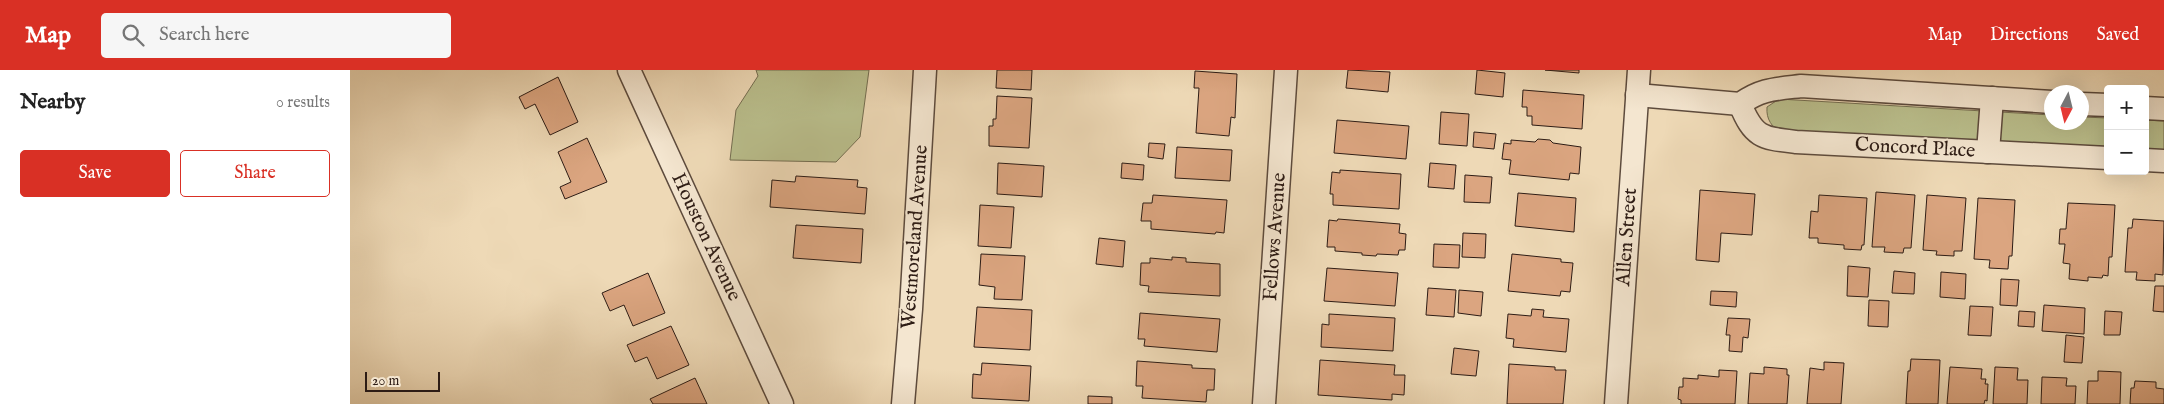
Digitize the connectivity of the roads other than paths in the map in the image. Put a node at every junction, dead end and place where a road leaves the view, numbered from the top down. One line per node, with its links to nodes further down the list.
1 (629, 70): 17 (street, Houston Avenue)
2 (925, 70): 18 (street, Westmoreland Avenue)
3 (1286, 70): 19 (street, Fellows Avenue)
4 (1639, 70): 5 (street, Allen Street)
5 (1637, 95): 8 (street); 20 (street, Allen Street)
6 (1992, 98): 7 (street); 8 (street); 13 (street)
7 (2044, 101)
8 (1740, 104): 13 (street, Concord Place)
9 (2089, 104): 10 (street)
10 (2104, 105)
11 (2149, 108): 12 (street)
12 (2164, 109)
13 (1988, 152): 14 (street, Concord Place)
14 (2104, 158)
15 (2149, 160): 16 (street)
16 (2164, 161)
17 (782, 404)
18 (903, 404)
19 (1264, 404)
20 (1616, 404)

